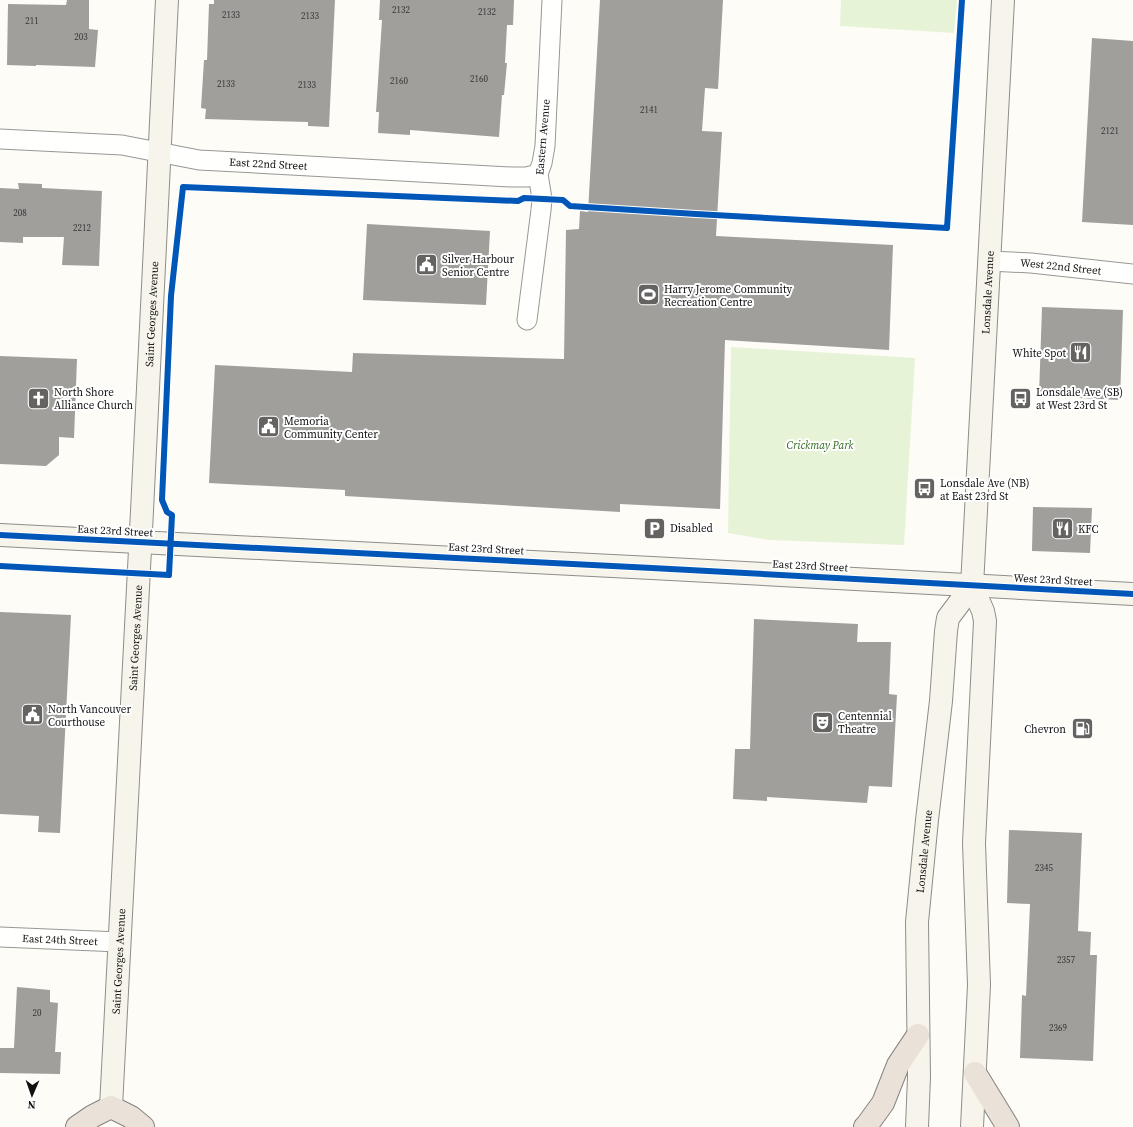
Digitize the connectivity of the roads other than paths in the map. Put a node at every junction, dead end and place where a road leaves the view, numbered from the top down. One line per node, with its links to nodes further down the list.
1 (167, 0): 5 (street, Saint Georges Avenue)
2 (552, 0): 6 (street, Eastern Avenue)
3 (1003, 0): 7 (street, Lonsdale Avenue)
4 (0, 139): 5 (street, East 22nd Street)
5 (160, 152): 6 (street, East 22nd Street); 11 (street, Saint Georges Avenue)
6 (538, 174): 9 (street, Eastern Avenue)
7 (989, 261): 8 (street, West 22nd Street); 12 (street, Lonsdale Avenue)
8 (1133, 274)
9 (527, 320)
10 (0, 535): 11 (street, East 23rd Street)
11 (141, 542): 12 (street, East 23rd Street); 15 (street, Saint Georges Avenue)
12 (972, 586): 13 (street, West 23rd Street); 16 (street, Lonsdale Avenue); 17 (street, Lonsdale Avenue)
13 (1133, 594)
14 (0, 937): 15 (street, East 24th Street)
15 (120, 942): 18 (street, Saint Georges Avenue)
16 (918, 1035): 21 (highway); 22 (street, Lonsdale Avenue)
17 (975, 1073): 23 (street, Lonsdale Avenue); 24 (highway)
18 (111, 1107): 19 (highway); 20 (highway)
19 (77, 1127)
20 (143, 1127)
21 (865, 1127)
22 (916, 1127)
23 (972, 1127)
24 (1008, 1127)

